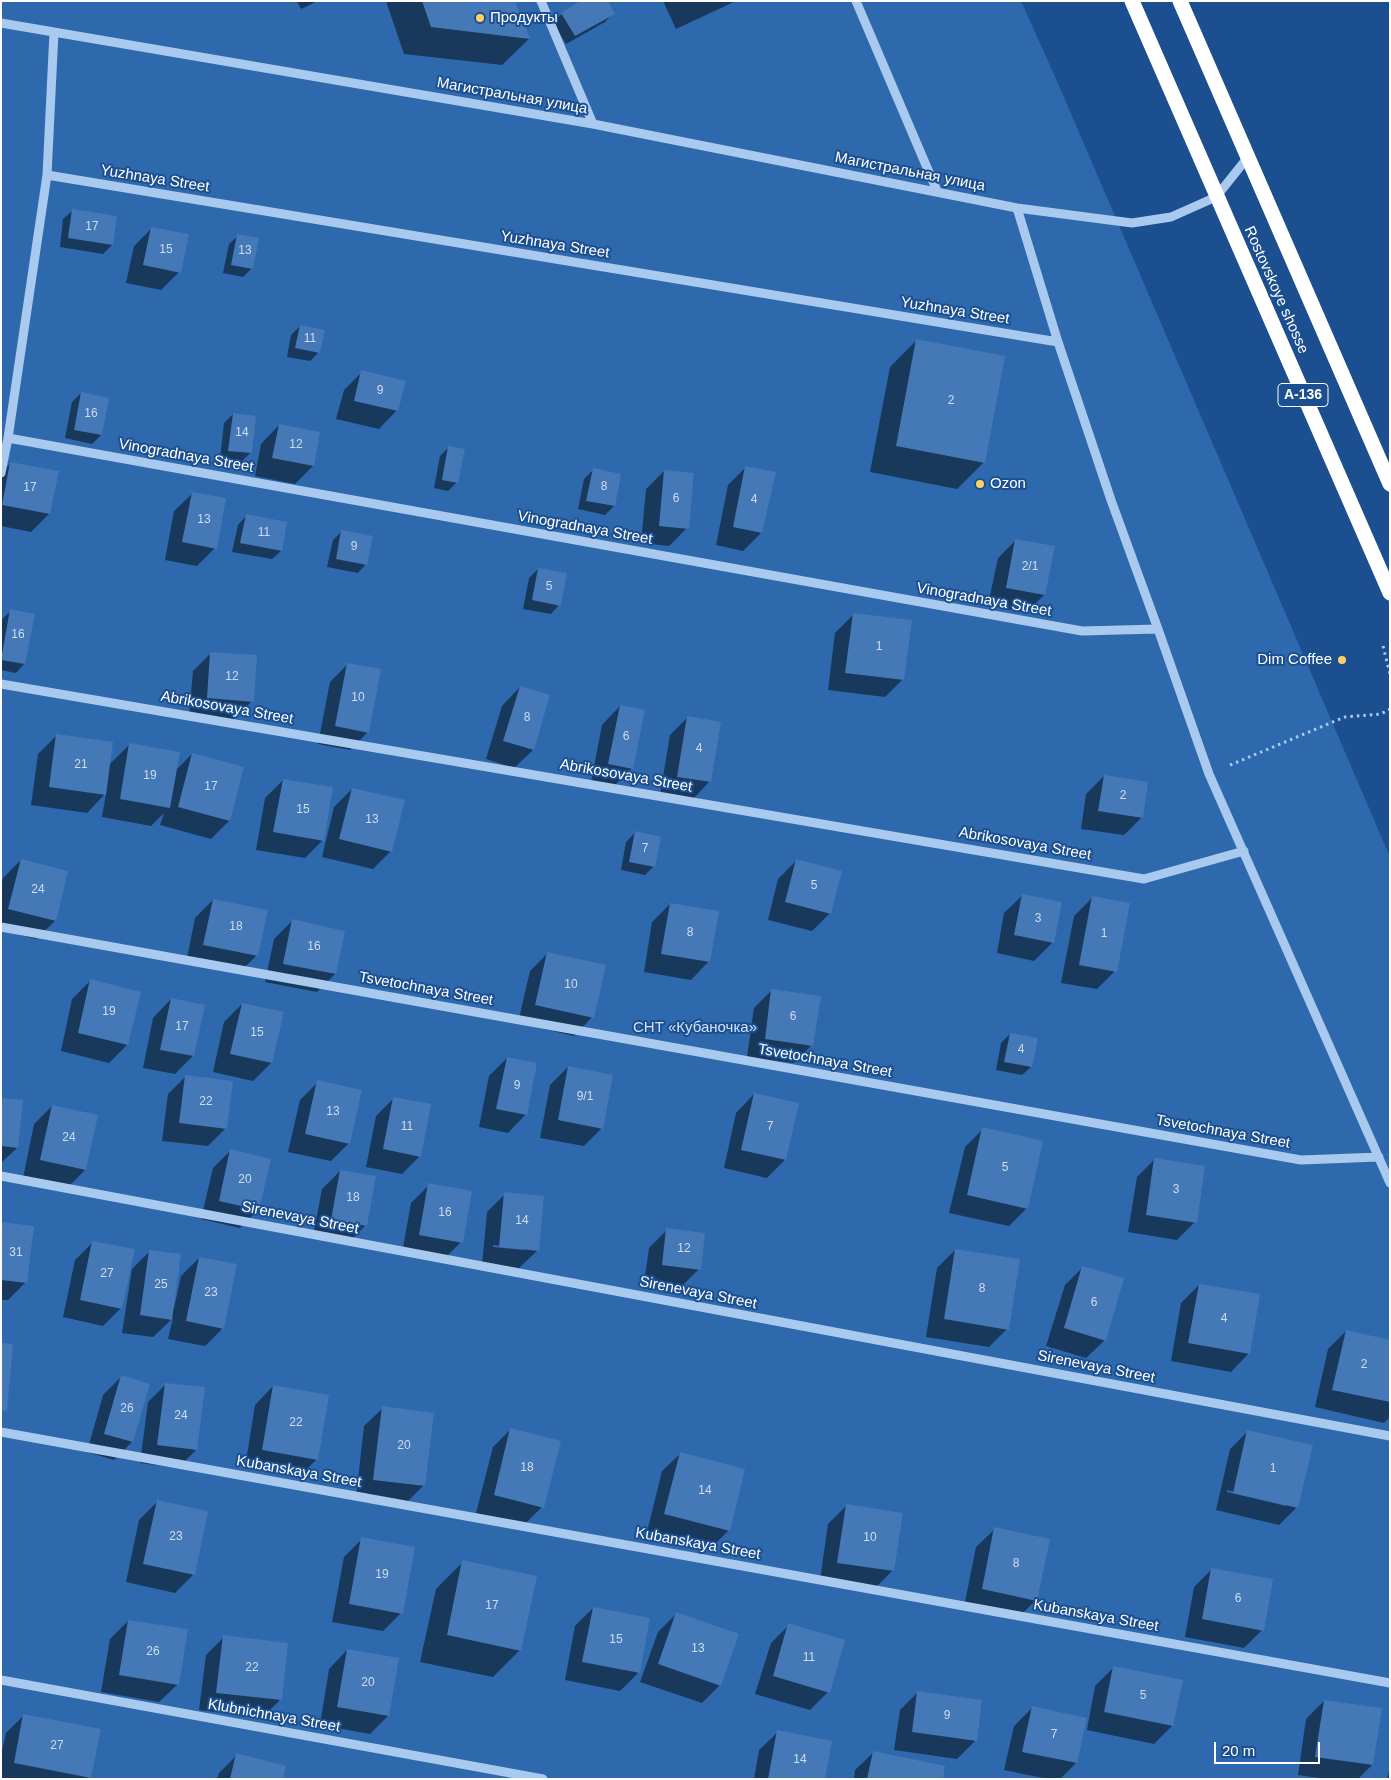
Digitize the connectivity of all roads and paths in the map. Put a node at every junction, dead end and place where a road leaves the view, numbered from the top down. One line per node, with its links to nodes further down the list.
1 (541, 1): 7 (street)
2 (856, 1): 10 (street)
3 (1132, 1): 11 (highway, Rostovskoye shosse / А-136)
4 (1180, 1): 8 (highway, Rostovskoye shosse / А-136)
5 (1, 23): 6 (street, Магистральная улица)
6 (54, 32): 7 (street, Магистральная улица); 9 (street)
7 (593, 124): 10 (street, Магистральная улица)
8 (1248, 157): 11 (street); 16 (highway, Rostovskoye shosse / А-136)
9 (47, 176): 13 (street, Yuzhnaya Street); 14 (street)
10 (937, 191): 12 (street, Магистральная улица)
11 (1216, 196): 12 (street, Магистральная улица); 17 (highway, Rostovskoye shosse / А-136)
12 (1016, 208): 13 (street)
13 (1058, 342): 18 (street)
14 (8, 438): 15 (street); 18 (street, Vinogradnaya Street)
15 (1, 472)
16 (1390, 484)
17 (1390, 593)
18 (1158, 629): 23 (street)
19 (1383, 646): 20 (path)
20 (1390, 674)
21 (1, 684): 24 (street, Abrikosovaya Street)
22 (1390, 709): 23 (path)
23 (1208, 774): 24 (street)
24 (1244, 851): 26 (street)
25 (1, 927): 26 (street, Tsvetochnaya Street)
26 (1379, 1157): 28 (street)
27 (1, 1176): 30 (street, Sirenevaya Street)
28 (1390, 1183)
29 (1, 1432): 32 (street, Kubanskaya Street)
30 (1390, 1436)
31 (1, 1680): 33 (street, Klubnichnaya Street)
32 (1390, 1683)
33 (543, 1779)

